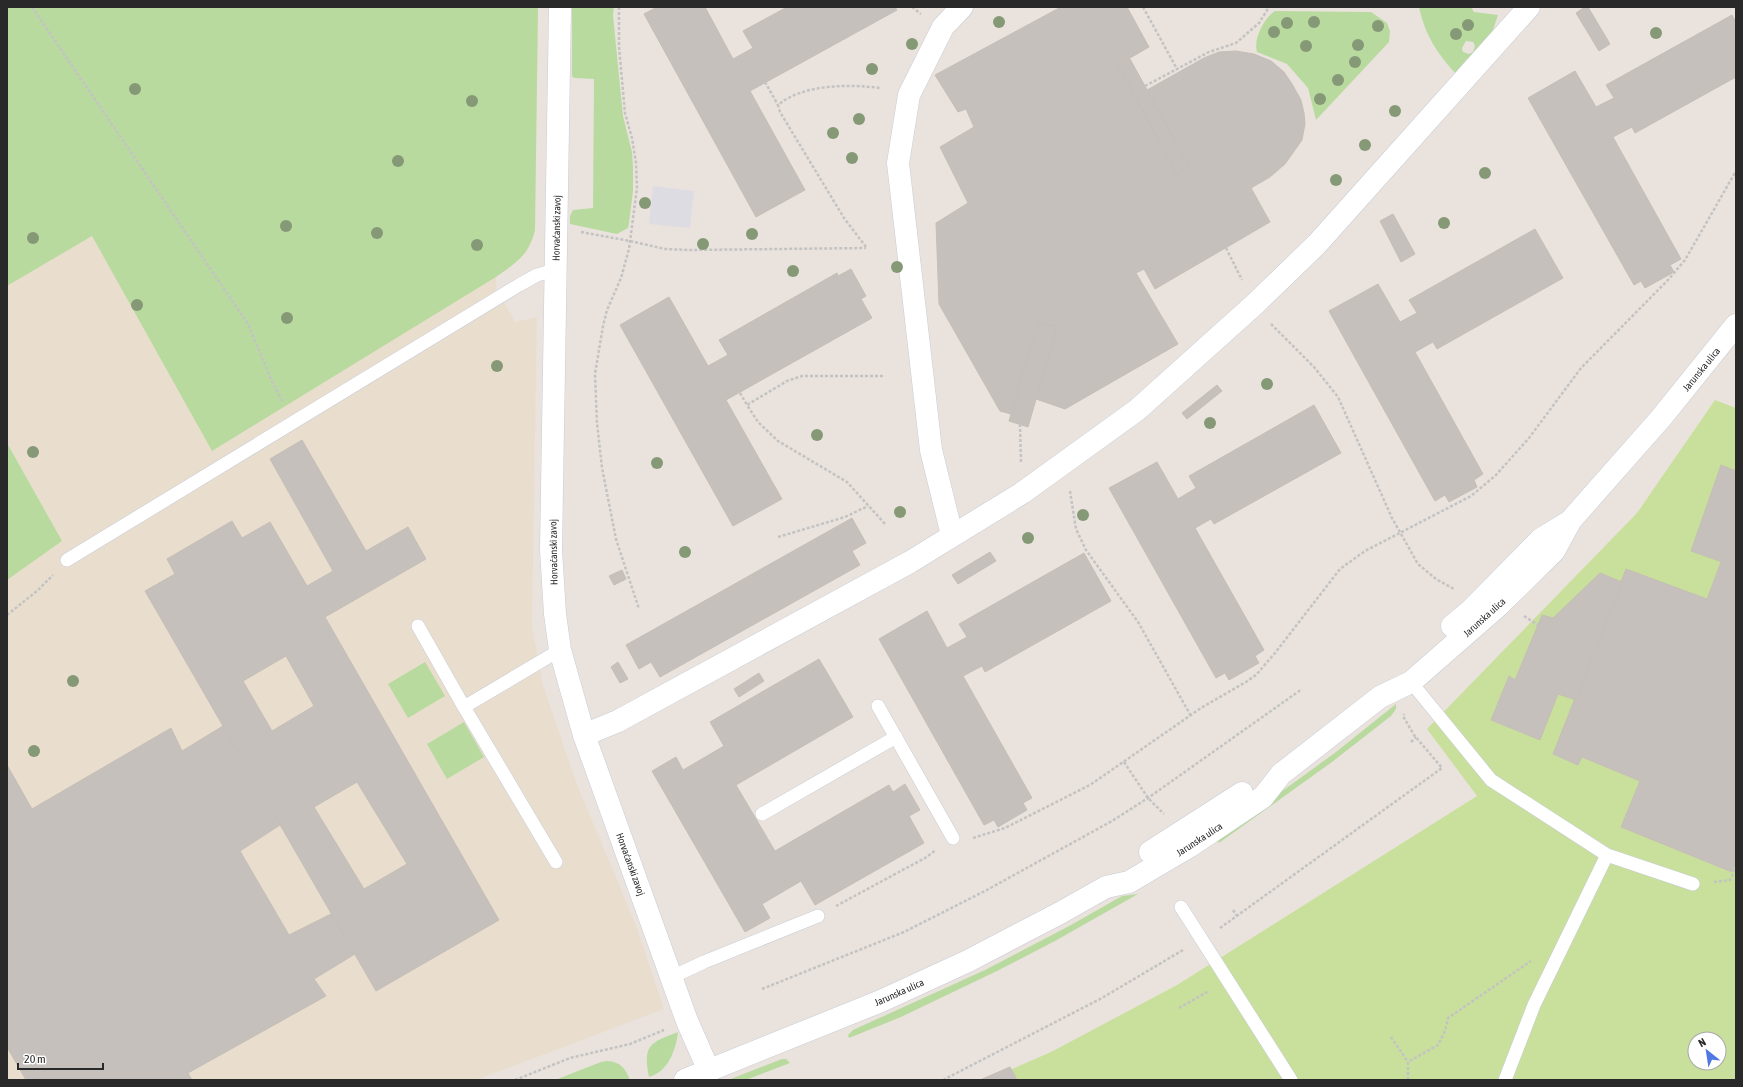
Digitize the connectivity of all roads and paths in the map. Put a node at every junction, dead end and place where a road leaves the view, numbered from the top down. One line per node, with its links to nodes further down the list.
1 (32, 7): 24 (path)
2 (560, 7): 17 (street, Horvaćanski zavoj)
3 (619, 7): 15 (path)
4 (962, 7): 32 (street)
5 (1144, 7): 8 (path)
6 (1269, 7): 8 (path)
7 (1529, 7): 27 (street)
8 (1177, 69): 10 (path)
9 (765, 82): 12 (path)
10 (1145, 86)
11 (880, 88): 12 (path)
12 (778, 105): 15 (path)
13 (1736, 171): 31 (path)
14 (577, 232): 15 (path)
15 (630, 240): 36 (path)
16 (1226, 248): 18 (path)
17 (555, 270): 24 (lane); 41 (street, Horvaćanski zavoj)
18 (1245, 286)
19 (1270, 324): 31 (path)
20 (1736, 325): 29 (street, Jarunska ulica)
21 (883, 376): 23 (path)
22 (740, 393): 23 (path)
23 (747, 405): 28 (path)
24 (293, 424): 34 (lane)
25 (1020, 424): 27 (path)
26 (1069, 487): 47 (path)
27 (1022, 493): 32 (street)
28 (868, 506): 30 (path); 33 (path)
29 (1571, 520): 43 (street, Jarunska ulica); 44 (street, Jarunska ulica)
30 (886, 525)
31 (1399, 533): 35 (path); 47 (path)
32 (952, 535): 48 (street)
33 (778, 537)
34 (67, 560): 38 (path)
35 (1436, 580)
36 (639, 609)
37 (1522, 615): 39 (path)
38 (7, 616)
39 (1538, 625)
40 (418, 626): 46 (lane)
41 (560, 650): 46 (lane); 48 (street, Horvaćanski zavoj)
42 (1302, 689): 53 (path)
43 (1417, 689): 44 (street, Jarunska ulica); 50 (path); 56 (lane)
44 (1380, 697): 71 (street, Jarunska ulica)
45 (878, 706): 49 (lane)
46 (464, 707): 57 (lane)
47 (1191, 716): 52 (path)
48 (584, 735): 66 (street, Horvaćanski zavoj)
49 (896, 737): 54 (lane); 55 (lane)
50 (1416, 737): 51 (path); 63 (path)
51 (1411, 742)
52 (1124, 762): 53 (path); 55 (path)
53 (1148, 798): 67 (path)
54 (762, 814)
55 (954, 838): 62 (path)
56 (1607, 855): 59 (lane); 77 (lane)
57 (556, 862)
58 (1736, 868): 59 (path)
59 (1693, 884)
60 (1181, 907): 64 (lane)
61 (1233, 910): 63 (path)
62 (818, 916): 66 (lane)
63 (1237, 916): 64 (path)
64 (1201, 939): 74 (path); 75 (lane)
65 (1537, 957): 70 (path)
66 (672, 978): 71 (street, Horvaćanski zavoj)
67 (762, 989)
68 (668, 1029): 72 (path)
69 (1391, 1037): 70 (path)
70 (1408, 1062): 76 (path)
71 (709, 1071): 73 (street, Jarunska ulica)
72 (515, 1080)
73 (685, 1080)
74 (943, 1080)
75 (1291, 1080)
76 (1408, 1080)
77 (1505, 1080)

